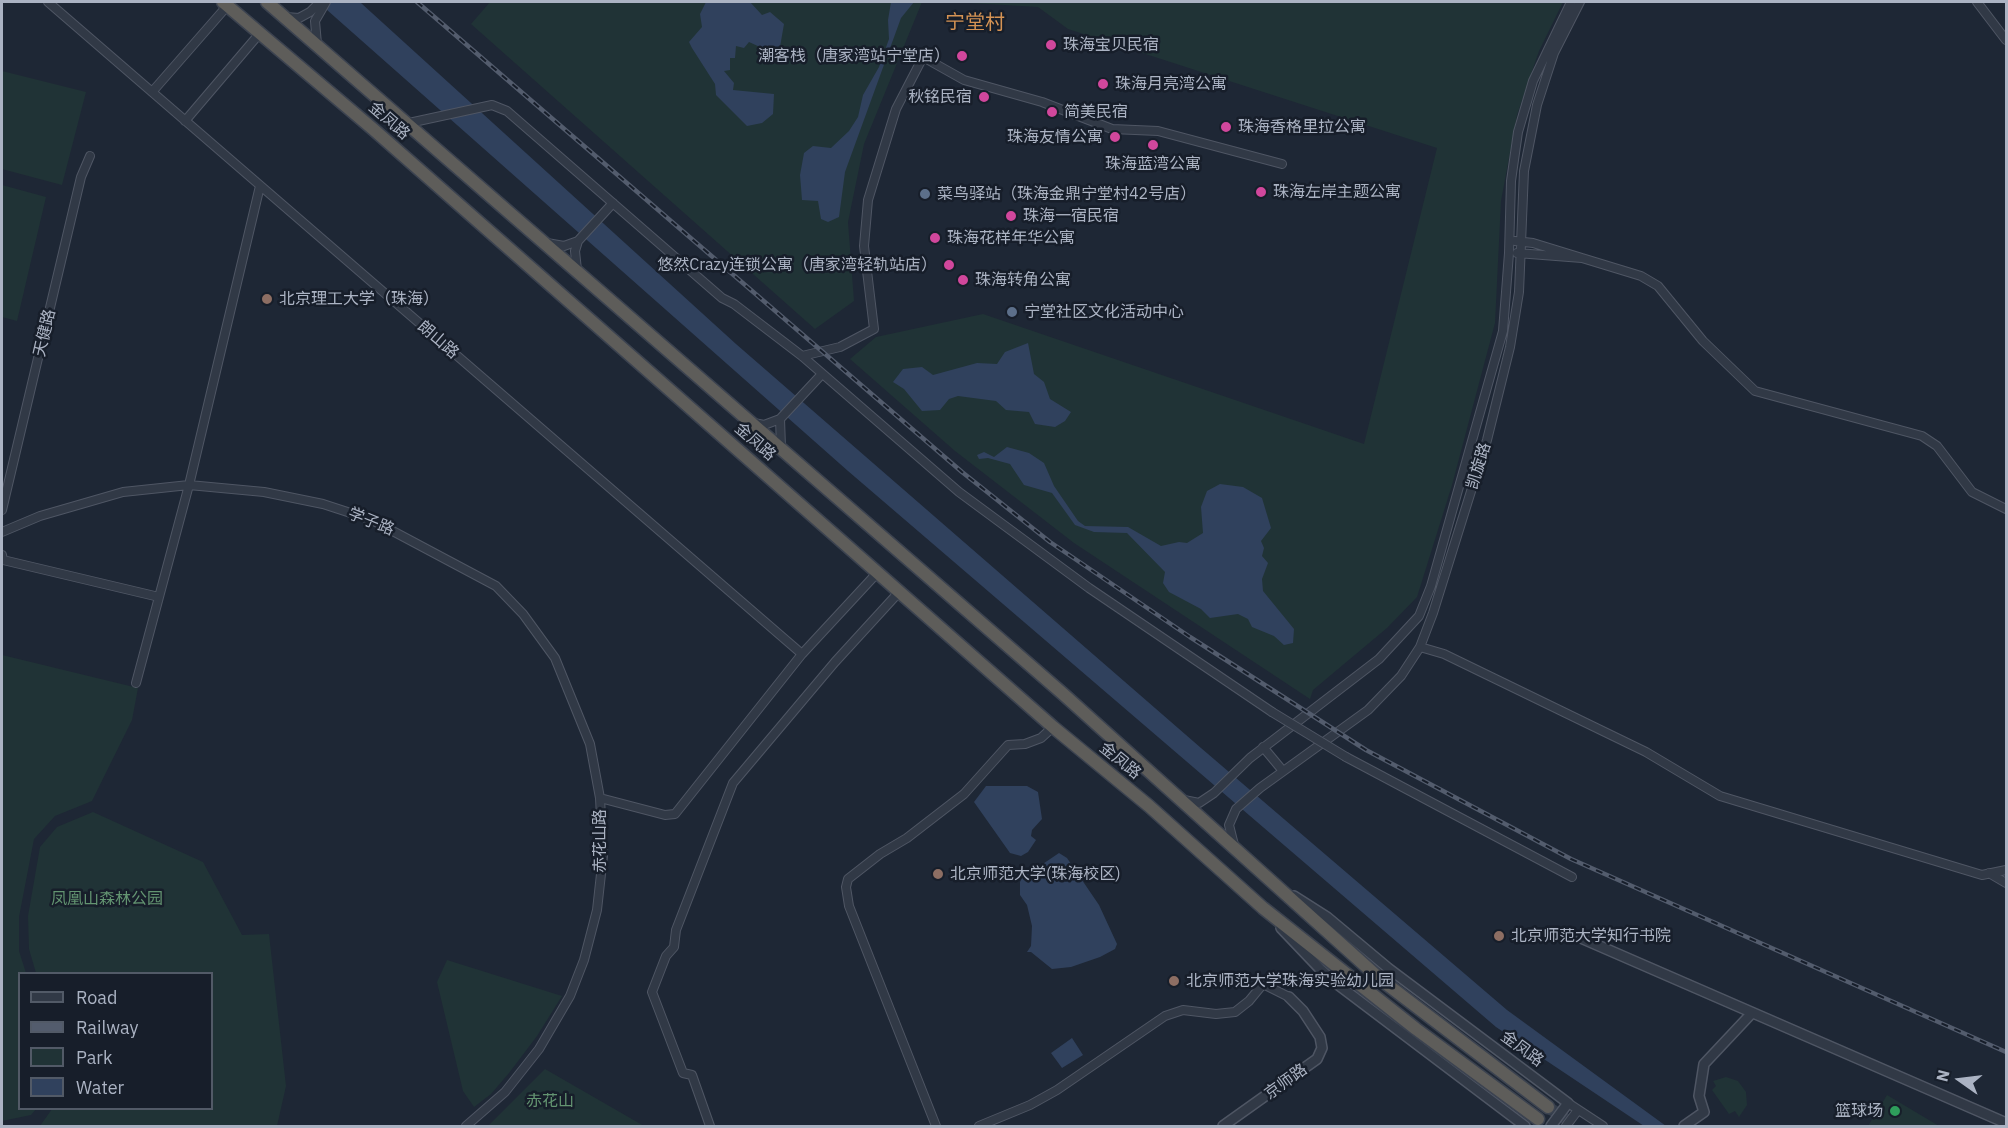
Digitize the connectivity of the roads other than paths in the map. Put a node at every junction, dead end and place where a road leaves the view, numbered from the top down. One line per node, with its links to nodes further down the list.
1 (48, 2): 12 (street, 朗山路)
2 (267, 2): 8 (highway, 金凤路)
3 (1571, 2): 20 (street, 凯旋路)
4 (1580, 2): 21 (street, 凯旋路)
5 (1977, 2): 10 (street)
6 (225, 3): 9 (highway, 金凤路); 12 (street)
7 (322, 4): 8 (street); 11 (street)
8 (286, 17): 11 (highway, 金凤路)
9 (260, 33): 13 (street); 37 (highway, 金凤路)
10 (2007, 40)
11 (317, 44): 14 (highway, 金凤路)
12 (152, 92): 13 (street, 朗山路)
13 (185, 121): 17 (street, 朗山路)
14 (409, 123): 18 (street); 22 (highway, 金凤路)
15 (90, 156): 34 (street, 天健路)
16 (1282, 164): 27 (street)
17 (260, 186): 32 (street); 41 (street, 朗山路)
18 (613, 203): 19 (street); 27 (street)
19 (579, 240): 22 (street); 26 (street)
20 (1509, 241): 21 (street); 23 (street, 凯旋路)
21 (1520, 241): 24 (street, 凯旋路); 25 (street)
22 (545, 243): 26 (highway, 金凤路)
23 (1509, 253): 24 (street); 44 (street, 凯旋路)
24 (1520, 253): 25 (street); 40 (street, 凯旋路)
25 (1582, 258): 33 (street)
26 (579, 274): 30 (highway, 金凤路)
27 (802, 356): 28 (street)
28 (822, 374): 29 (street); 51 (street, bridge)
29 (780, 419): 30 (street); 31 (street)
30 (750, 422): 31 (highway, 金凤路)
31 (781, 448): 47 (highway, 金凤路)
32 (189, 485): 35 (street, 学子路); 39 (street); 46 (street, 学子路)
33 (2007, 509)
34 (2, 510)
35 (2, 532)
36 (2, 555): 39 (street)
37 (878, 572): 38 (highway, 金凤路); 41 (street, 赤花山路)
38 (900, 591): 43 (highway, 金凤路); 64 (street)
39 (159, 597): 42 (street)
40 (1420, 646): 45 (street, 凯旋路); 50 (street)
41 (802, 654): 46 (street, 赤花山路)
42 (136, 683)
43 (1053, 727): 54 (highway, 金凤路); 65 (street)
44 (1263, 747): 45 (street); 47 (street, 凯旋路)
45 (1283, 771): 48 (street, 凯旋路)
46 (600, 798): 63 (street, 赤花山路)
47 (1179, 798): 48 (highway, 金凤路)
48 (1236, 849): 53 (highway, 金凤路)
49 (2007, 870): 50 (street)
50 (1989, 873): 52 (street)
51 (1572, 878)
52 (2007, 883)
53 (1286, 891): 58 (street, 金凤路); 59 (highway, 金凤路)
54 (1263, 908): 61 (highway, 金凤路); 68 (street, 金凤路)
55 (1581, 938): 57 (street)
56 (1289, 997): 66 (street); 67 (street, 京师路)
57 (1751, 1014): 62 (street); 72 (street)
58 (1568, 1103): 60 (street); 69 (street)
59 (1548, 1107)
60 (1578, 1110): 70 (street); 71 (street)
61 (1538, 1119)
62 (2007, 1123)
63 (466, 1126)
64 (710, 1126)
65 (936, 1126)
66 (979, 1126)
67 (1223, 1126)
68 (1525, 1126)
69 (1551, 1126)
70 (1566, 1126)
71 (1603, 1126)
72 (1684, 1126)

